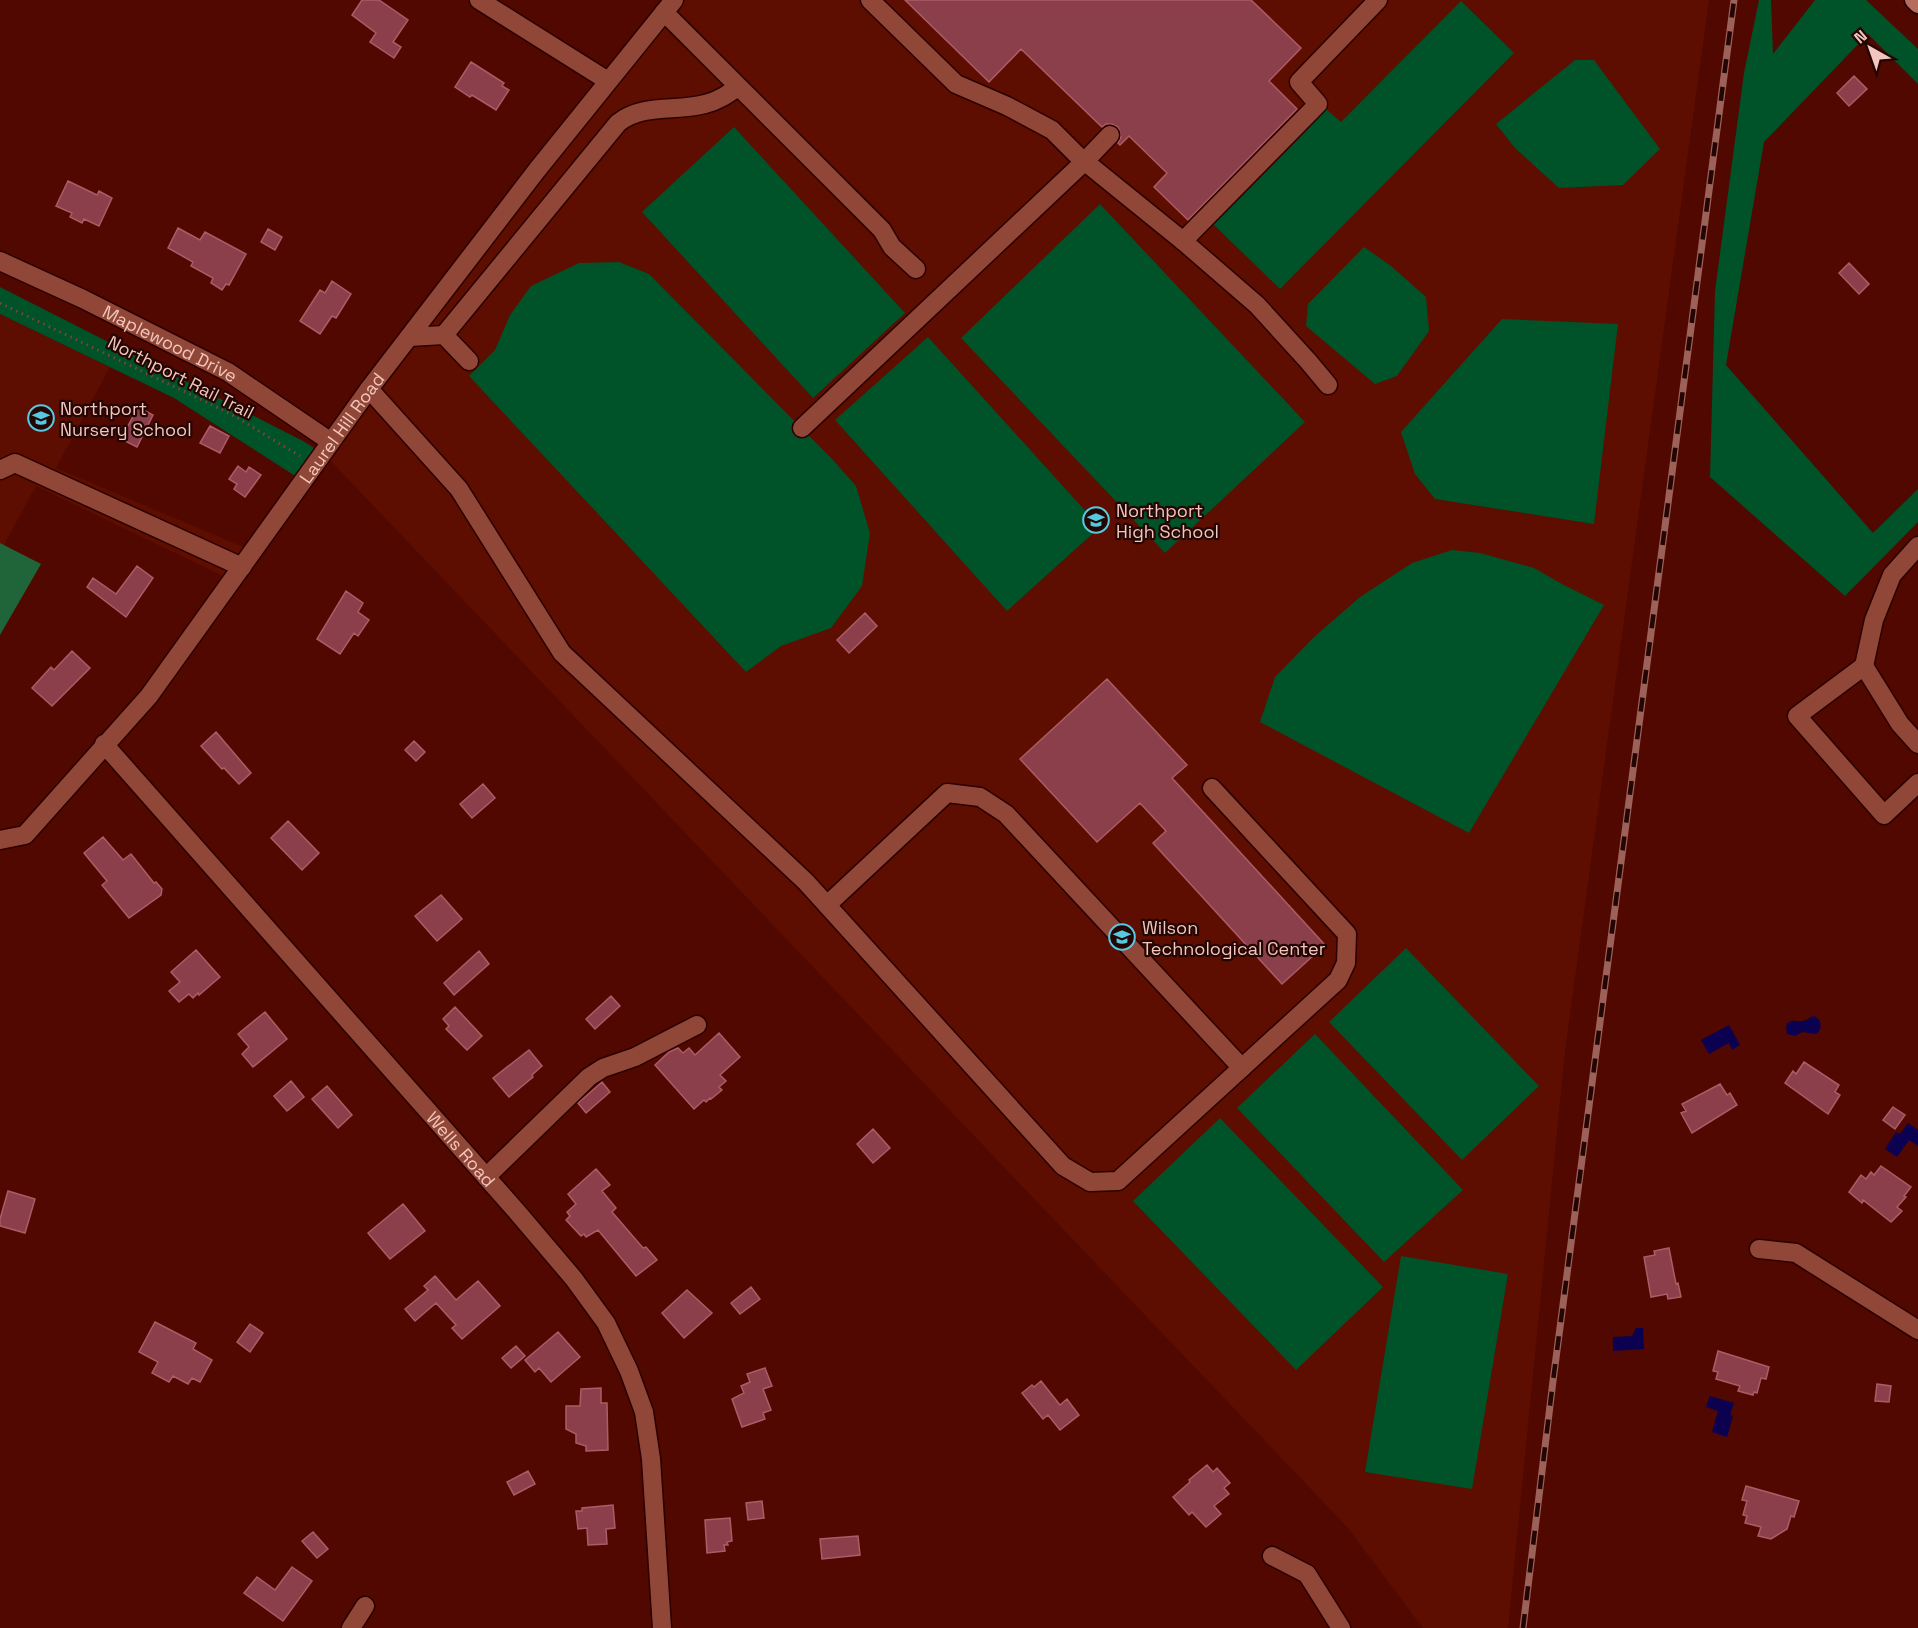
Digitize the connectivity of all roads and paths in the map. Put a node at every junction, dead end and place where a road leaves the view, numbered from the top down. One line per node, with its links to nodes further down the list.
1 (479, 0): 7 (street)
2 (870, 0): 10 (street)
3 (1378, 0): 11 (street)
4 (1914, 0): 5 (main road)
5 (1918, 3)
6 (669, 6): 7 (street, Laurel Hill Road); 8 (street)
7 (608, 81): 16 (street, Laurel Hill Road)
8 (738, 87): 13 (street); 15 (street)
9 (1110, 135): 10 (street)
10 (1085, 161): 11 (street); 20 (street)
11 (1183, 241): 18 (street)
12 (0, 261): 21 (street, Maplewood Drive)
13 (916, 269)
14 (0, 303): 22 (path, Northport Rail Trail)
15 (444, 335): 16 (street); 17 (street)
16 (409, 337): 19 (street, Laurel Hill Road)
17 (470, 361)
18 (1328, 386)
19 (369, 389): 21 (street, Laurel Hill Road); 32 (street)
20 (802, 428)
21 (331, 442): 22 (street, Laurel Hill Road)
22 (315, 465): 25 (street, Laurel Hill Road)
23 (0, 470): 25 (street)
24 (1918, 546): 26 (street)
25 (242, 567): 27 (street, Laurel Hill Road)
26 (1864, 666): 28 (street); 29 (street)
27 (104, 744): 31 (street, Laurel Hill Road); 35 (street, Wells Road)
28 (1918, 744)
29 (1918, 783)
30 (1212, 788): 34 (street)
31 (0, 840)
32 (827, 905): 34 (street); 34 (street)
33 (697, 1025): 35 (street)
34 (1242, 1068)
35 (486, 1177): 41 (street, Wells Road)
36 (1759, 1249): 37 (street)
37 (1918, 1330)
38 (1272, 1556): 42 (street)
39 (365, 1606): 40 (street)
40 (351, 1628)
41 (662, 1628)
42 (1341, 1628)

